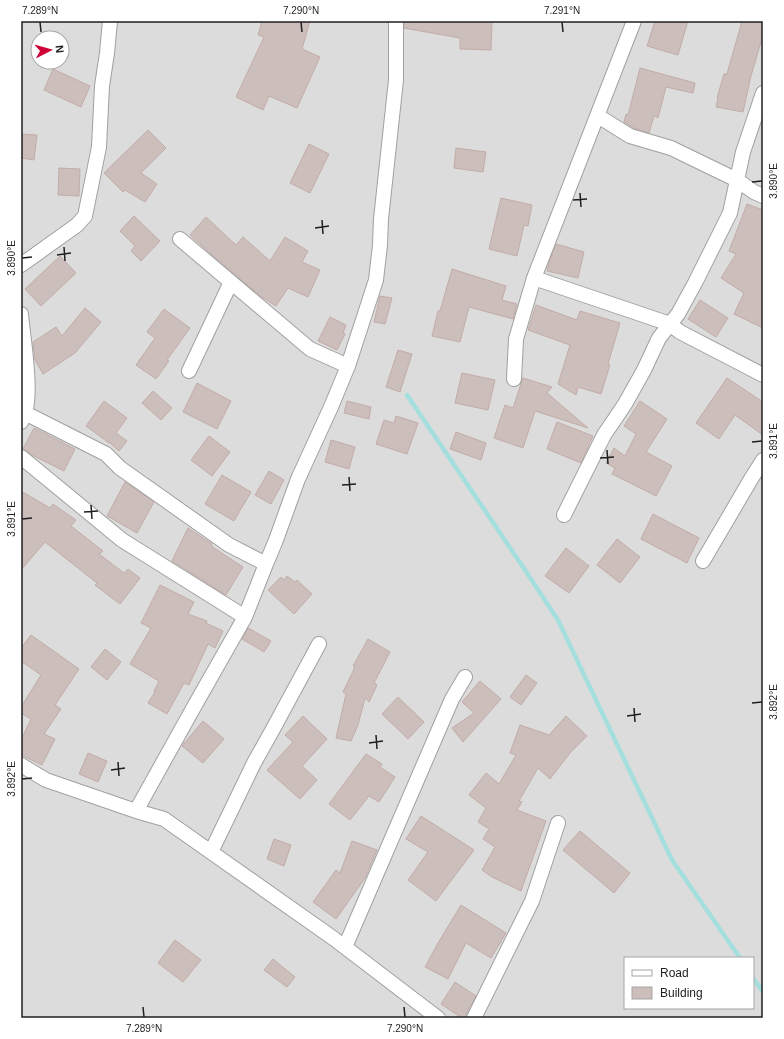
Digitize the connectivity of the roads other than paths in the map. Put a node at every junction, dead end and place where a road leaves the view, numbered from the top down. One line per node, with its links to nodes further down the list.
1 (110, 21): 9 (street)
2 (396, 21): 14 (street)
3 (634, 21): 5 (street)
4 (763, 93): 6 (street)
5 (598, 116): 6 (street); 10 (street)
6 (737, 180): 7 (street); 13 (street)
7 (763, 196)
8 (180, 239): 11 (street)
9 (21, 265)
10 (534, 278): 13 (street); 17 (street)
11 (231, 282): 14 (street); 15 (street)
12 (21, 314): 18 (street)
13 (670, 324): 16 (street); 21 (street)
14 (348, 366): 23 (street)
15 (189, 371)
16 (763, 375)
17 (514, 379)
18 (23, 418): 23 (street)
19 (21, 457): 24 (street)
20 (763, 460): 22 (street)
21 (564, 515)
22 (703, 561)
23 (266, 564): 24 (street)
24 (245, 617): 28 (street)
25 (319, 644): 30 (street)
26 (465, 677): 31 (street)
27 (21, 764): 28 (street)
28 (136, 811): 30 (street)
29 (558, 823): 33 (street)
30 (211, 852): 31 (street)
31 (345, 947): 32 (street)
32 (438, 1018)
33 (474, 1018)

